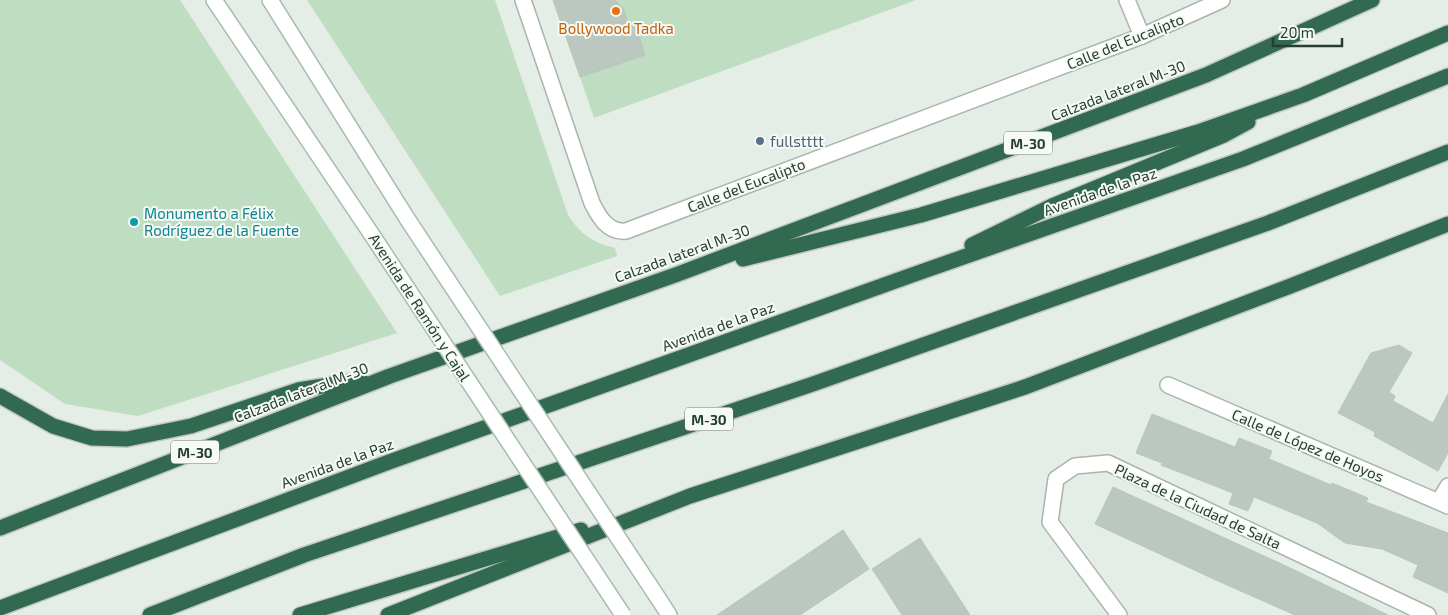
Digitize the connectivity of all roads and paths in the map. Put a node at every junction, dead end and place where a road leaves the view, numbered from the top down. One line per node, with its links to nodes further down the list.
1 (214, 0): 26 (street, Avenida de Ramón y Cajal, bridge)
2 (270, 0): 27 (street, bridge)
3 (523, 0): 8 (street, Calle del Eucalipto)
4 (1127, 0): 8 (street)
5 (1222, 0): 8 (street, Calle del Eucalipto)
6 (1372, 0): 13 (highway, Calzada lateral M-30 / M-30)
7 (1448, 33): 10 (highway)
8 (1142, 36)
9 (1448, 76): 14 (highway, Avenida de la Paz)
10 (1303, 94): 13 (highway); 14 (highway)
11 (1448, 152): 23 (highway, M-30)
12 (1448, 224): 19 (highway)
13 (678, 274): 15 (highway, Calzada lateral M-30 / M-30)
14 (915, 274): 22 (highway, Avenida de la Paz)
15 (390, 376): 17 (highway); 21 (highway, Calzada lateral M-30 / M-30)
16 (1168, 385): 20 (street, Calle de López de Hoyos)
17 (0, 396)
18 (1448, 486): 20 (street)
19 (690, 496): 24 (highway); 25 (highway)
20 (1444, 504)
21 (0, 528)
22 (0, 608)
23 (150, 615)
24 (300, 615)
25 (388, 615)
26 (623, 615)
27 (669, 615)
28 (1119, 615): 29 (street, Plaza de la Ciudad de Salta)
29 (1428, 615)

